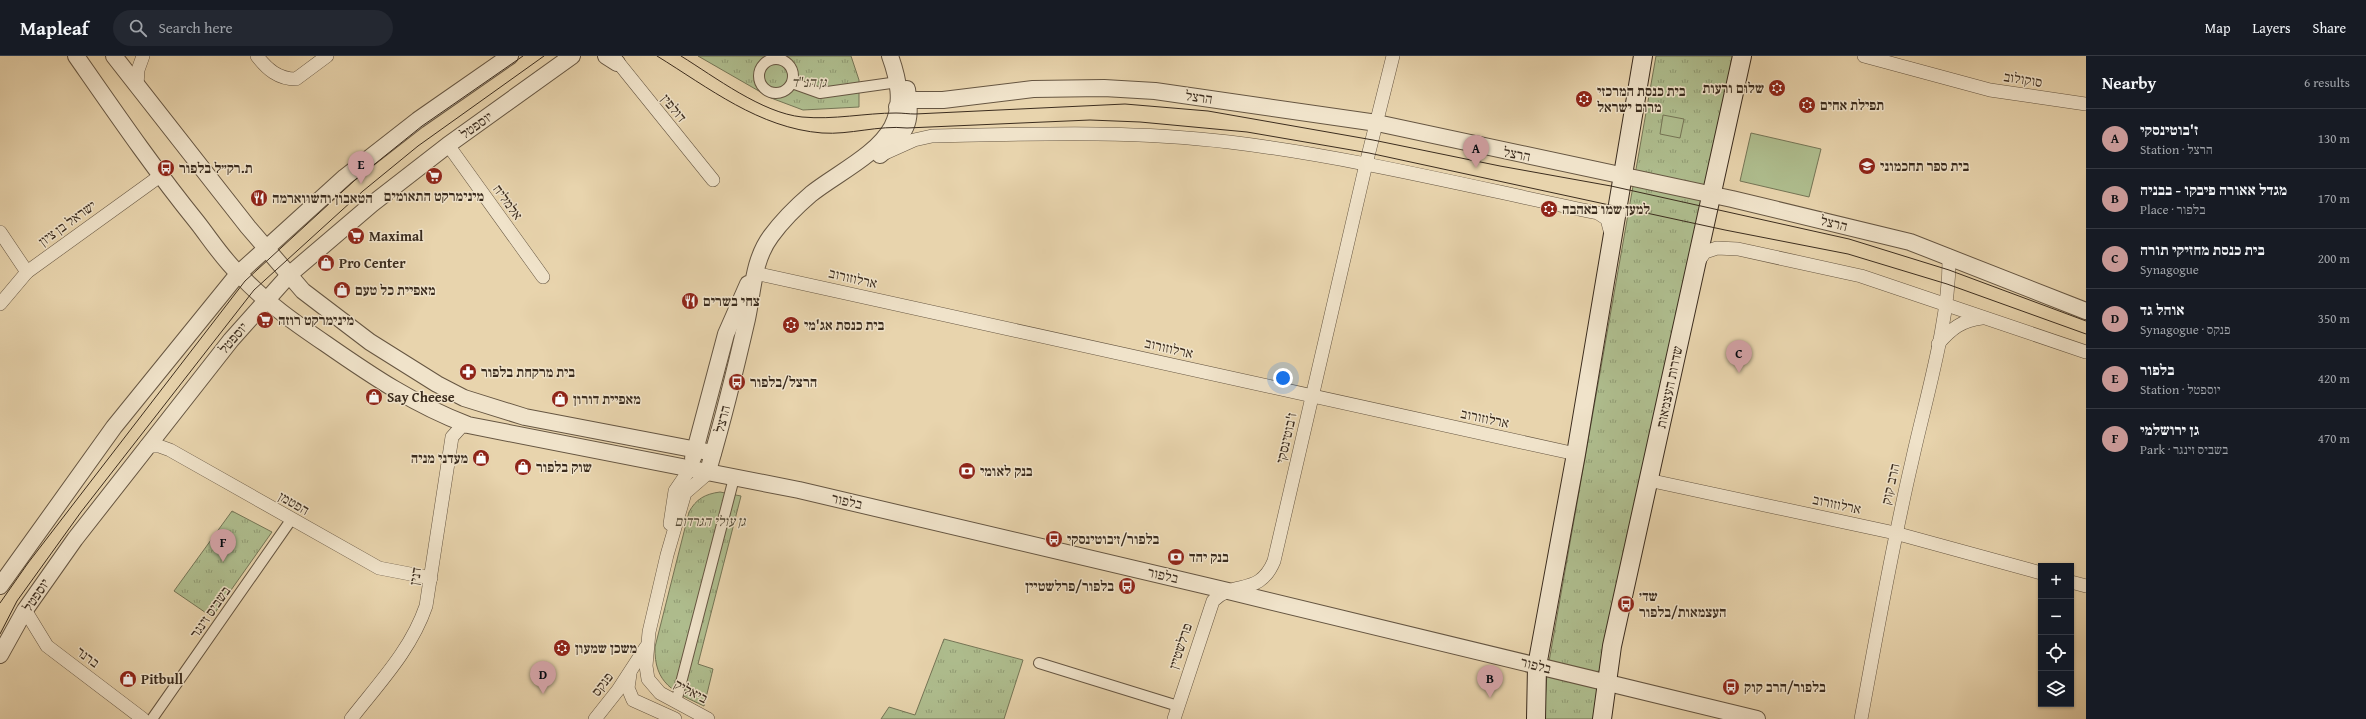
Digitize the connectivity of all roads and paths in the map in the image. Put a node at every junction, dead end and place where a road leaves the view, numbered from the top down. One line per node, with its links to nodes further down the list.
1 (76, 56): 28 (street, בלפור)
2 (114, 56): 19 (street)
3 (143, 56): 19 (street)
4 (257, 56): 5 (street)
5 (328, 56)
6 (510, 56): 33 (street)
7 (579, 56): 16 (street, יוספטל)
8 (890, 56): 17 (street)
9 (897, 56): 20 (street); 21 (street)
10 (1393, 56): 23 (street, ז'בוטינסקי)
11 (1643, 56): 27 (main road)
12 (1742, 56): 31 (main road, שדרות העצמאות)
13 (1864, 56): 22 (street, סוקולוב)
14 (612, 58): 29 (street, דולפין)
15 (784, 58): 18 (street); 18 (street)
16 (568, 60): 24 (street, יוספטל)
17 (898, 82): 18 (street); 21 (street)
18 (792, 83)
19 (137, 85): 32 (street)
20 (943, 100): 21 (street, הרצל); 23 (street, הרצל)
21 (903, 104): 25 (street, הרצל); 30 (street, הרצל)
22 (2086, 104)
23 (1377, 124): 26 (street, ז'בוטינסקי); 27 (street, הרצל)
24 (448, 145): 42 (street, יוספטל); 43 (street, אלמליח)
25 (878, 156): 26 (street, הרצל); 30 (street, הרצל)
26 (1366, 164): 35 (street, הרצל); 51 (street, ז'בוטינסקי)
27 (1622, 175): 31 (street, הרצל); 35 (main road)
28 (160, 176): 39 (street, ישראל בן ציון); 41 (street, בלפור)
29 (713, 180)
30 (811, 194): 40 (street, הרצל)
31 (1713, 195): 37 (street, הרצל); 38 (main road, שדרות העצמאות)
32 (248, 227): 33 (street); 36 (street)
33 (287, 229): 36 (street)
34 (0, 232): 39 (street)
35 (1612, 236): 58 (main road)
36 (267, 247): 41 (street); 42 (street)
37 (1949, 256): 45 (street, הרב קוק); 47 (street, הרצל)
38 (1696, 265): 45 (street); 62 (main road, שדרות העצמאות)
39 (27, 272): 46 (street, ישראל בן ציון)
40 (755, 273): 51 (street, ארלוזורוב); 52 (street, הרצל); 57 (street, הרצל)
41 (238, 274): 44 (street, בלפור); 69 (street)
42 (290, 274): 44 (street, יוספטל); 54 (street)
43 (543, 277)
44 (267, 301): 53 (street, בלפור); 55 (street, יוספטל)
45 (1945, 303): 48 (street); 49 (street, הרב קוק)
46 (0, 304)
47 (2086, 311)
48 (1984, 318): 49 (street); 50 (street)
49 (1938, 344): 64 (street, הרב קוק)
50 (2086, 352)
51 (1312, 397): 58 (street, ארלוזורוב); 71 (street, ז'בוטינסקי)
52 (704, 417): 54 (street); 56 (street, הרצל)
53 (468, 425): 59 (street, בלפור); 67 (street, דנין)
54 (667, 445): 56 (street)
55 (146, 446): 63 (street, הפטמן); 72 (street, יוספטל)
56 (696, 449): 57 (street); 59 (street, הרצל)
57 (713, 453): 60 (street, הרצל)
58 (1576, 454): 76 (main road)
59 (690, 469): 60 (street, בלפור); 65 (street, הרצל)
60 (708, 473): 61 (street, בלפור); 65 (street, הרצל)
61 (734, 478): 71 (street, בלפור); 79 (street)
62 (1648, 480): 64 (street, ארלוזורוב); 78 (main road, שדרות העצמאות)
63 (291, 520): 67 (street, הפטמן); 82 (street, בשביס זינגר)
64 (1895, 533): 66 (street, ארלוזורוב); 91 (street, הרב קוק)
65 (667, 555): 73 (street, הרצל)
66 (2038, 572)
67 (430, 578): 83 (street, דנין)
68 (2074, 583): 70 (street)
69 (0, 586)
70 (2086, 586)
71 (1228, 591): 76 (street, בלפור); 80 (street, פרלשטיין)
72 (25, 610): 74 (street, יוספטל); 81 (street, ברנר)
73 (646, 647): 77 (street, פנקס); 79 (street, ביאליק)
74 (0, 655)
75 (1040, 663): 80 (street)
76 (1537, 666): 78 (street, בלפור); 88 (main road)
77 (630, 673): 84 (street, פנקס); 85 (street)
78 (1607, 683): 89 (main road, שדרות העצמאות); 90 (street, בלפור)
79 (676, 702): 86 (street, ביאליק)
80 (1178, 706): 87 (street, פרלשטיין)
81 (143, 719)
82 (152, 719)
83 (351, 719)
84 (595, 719)
85 (675, 719)
86 (708, 719)
87 (1174, 719)
88 (1536, 719)
89 (1602, 719)
90 (1757, 719)
91 (1861, 719)

